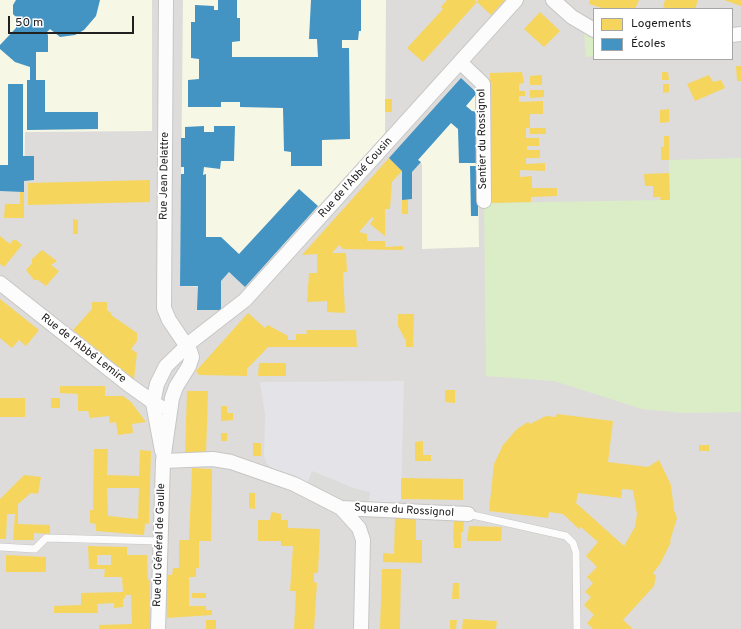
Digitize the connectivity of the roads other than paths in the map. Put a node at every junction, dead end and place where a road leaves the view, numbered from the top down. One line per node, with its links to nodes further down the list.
1 (166, 0): 8 (street, Rue Jean Delattre)
2 (516, 0): 5 (street, Rue de l'Abbé Cousin)
3 (553, 0): 4 (street)
4 (593, 29)
5 (460, 62): 6 (street, Sentier du Rossignol); 8 (street, Rue de l'Abbé Cousin)
6 (484, 201)
7 (0, 283): 9 (street, Rue de l'Abbé Lemire)
8 (186, 346): 9 (street, Rue du Général de Gaulle); 10 (street, Rue du Général de Gaulle)
9 (153, 403): 10 (street, Rue de l'Abbé Lemire); 11 (street, Rue du Général de Gaulle)
10 (170, 410): 11 (street, Rue du Général de Gaulle)
11 (163, 461): 12 (street, Square du Rossignol); 14 (street, Rue du Général de Gaulle)
12 (341, 508): 13 (street, Square du Rossignol); 17 (street, Square du Rossignol)
13 (468, 514): 18 (lane)
14 (160, 541): 15 (lane); 16 (street, Rue du Général de Gaulle)
15 (0, 547)
16 (158, 629)
17 (361, 629)
18 (577, 629)

